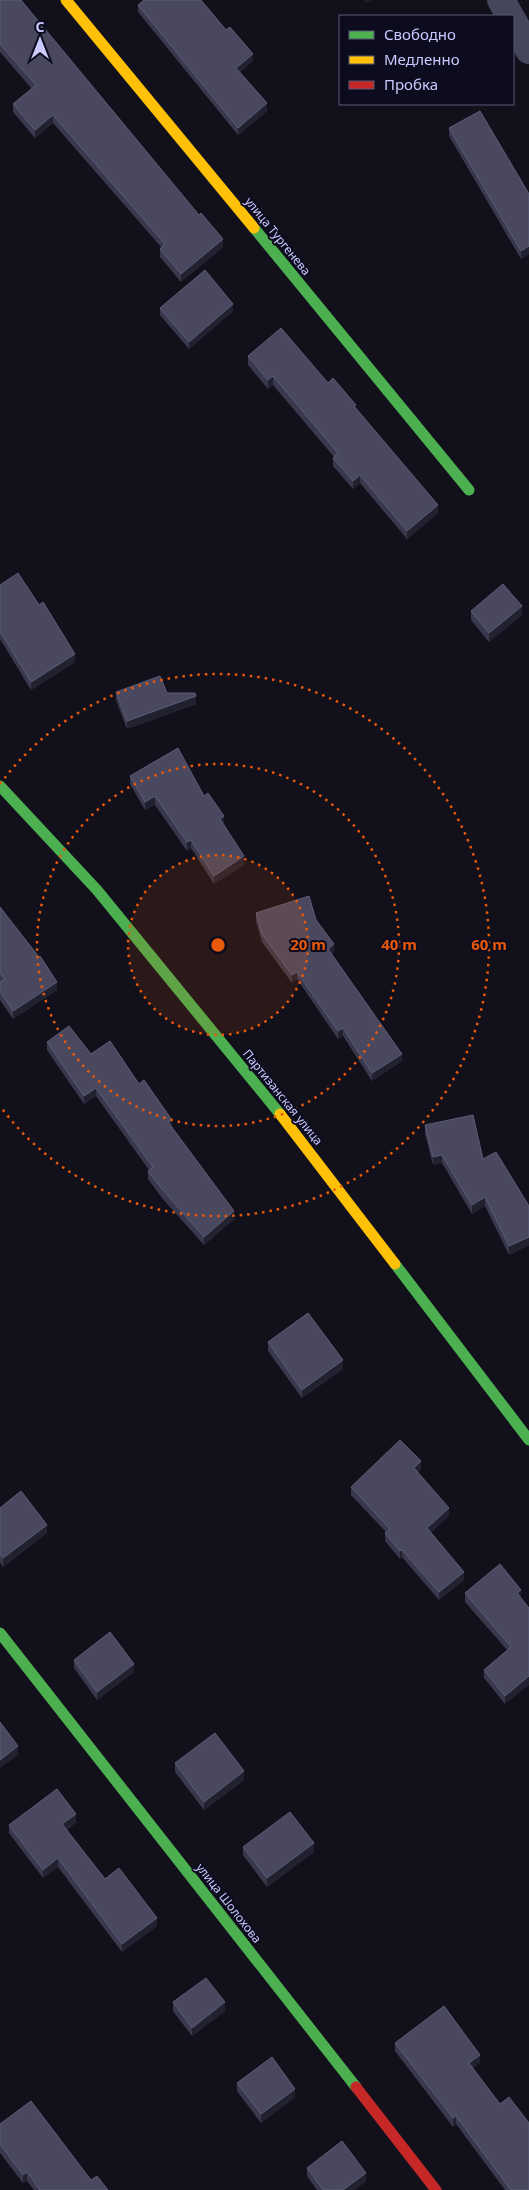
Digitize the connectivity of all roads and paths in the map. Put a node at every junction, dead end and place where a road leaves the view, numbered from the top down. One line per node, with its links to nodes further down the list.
1 (66, 0): 6 (street, улица Тургенева)
2 (501, 0): 3 (street)
3 (509, 15)
4 (514, 23): 5 (street)
5 (529, 50)
6 (469, 490)
7 (0, 786): 8 (street, Партизанская улица)
8 (529, 1440)
9 (0, 1633): 10 (street, улица Шолохова)
10 (436, 2190)

